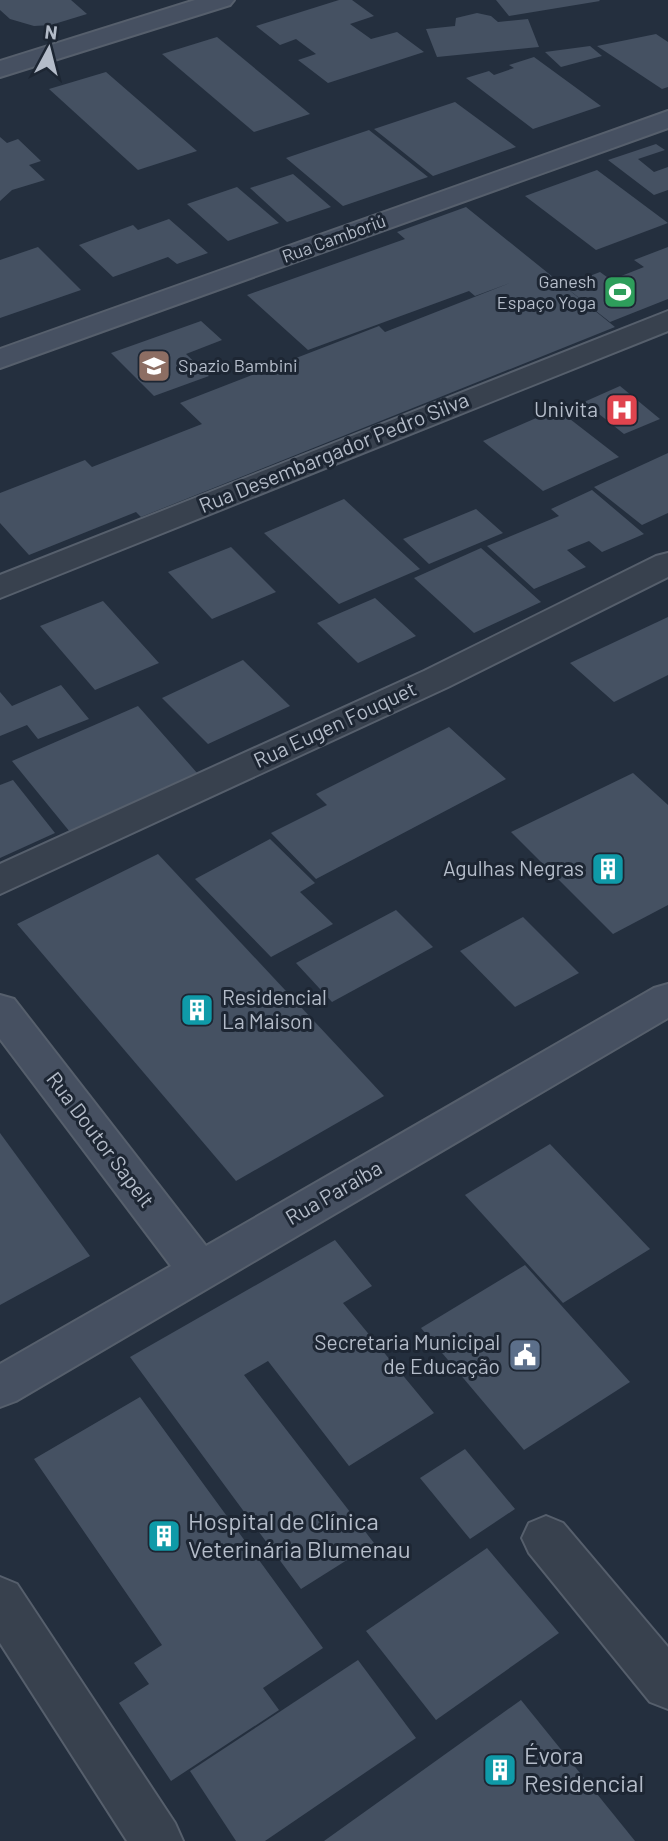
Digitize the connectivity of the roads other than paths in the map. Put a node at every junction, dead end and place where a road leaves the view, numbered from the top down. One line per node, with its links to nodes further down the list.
1 (221, 0): 2 (street)
2 (0, 69)
3 (668, 118): 5 (street, Rua Camboriú)
4 (668, 320): 7 (street, Rua Desembargador Pedro Silva)
5 (0, 359)
6 (668, 564): 8 (street, Rua Eugen Fouquet)
7 (0, 587)
8 (0, 880)
9 (668, 999): 11 (street, Rua Paraíba)
10 (0, 1010): 11 (street, Rua Doutor Sapelt)
11 (200, 1271): 12 (street, Rua Paraíba)
12 (0, 1387)
13 (546, 1538): 15 (street)
14 (0, 1600): 16 (street)
15 (668, 1685)
16 (157, 1841)

